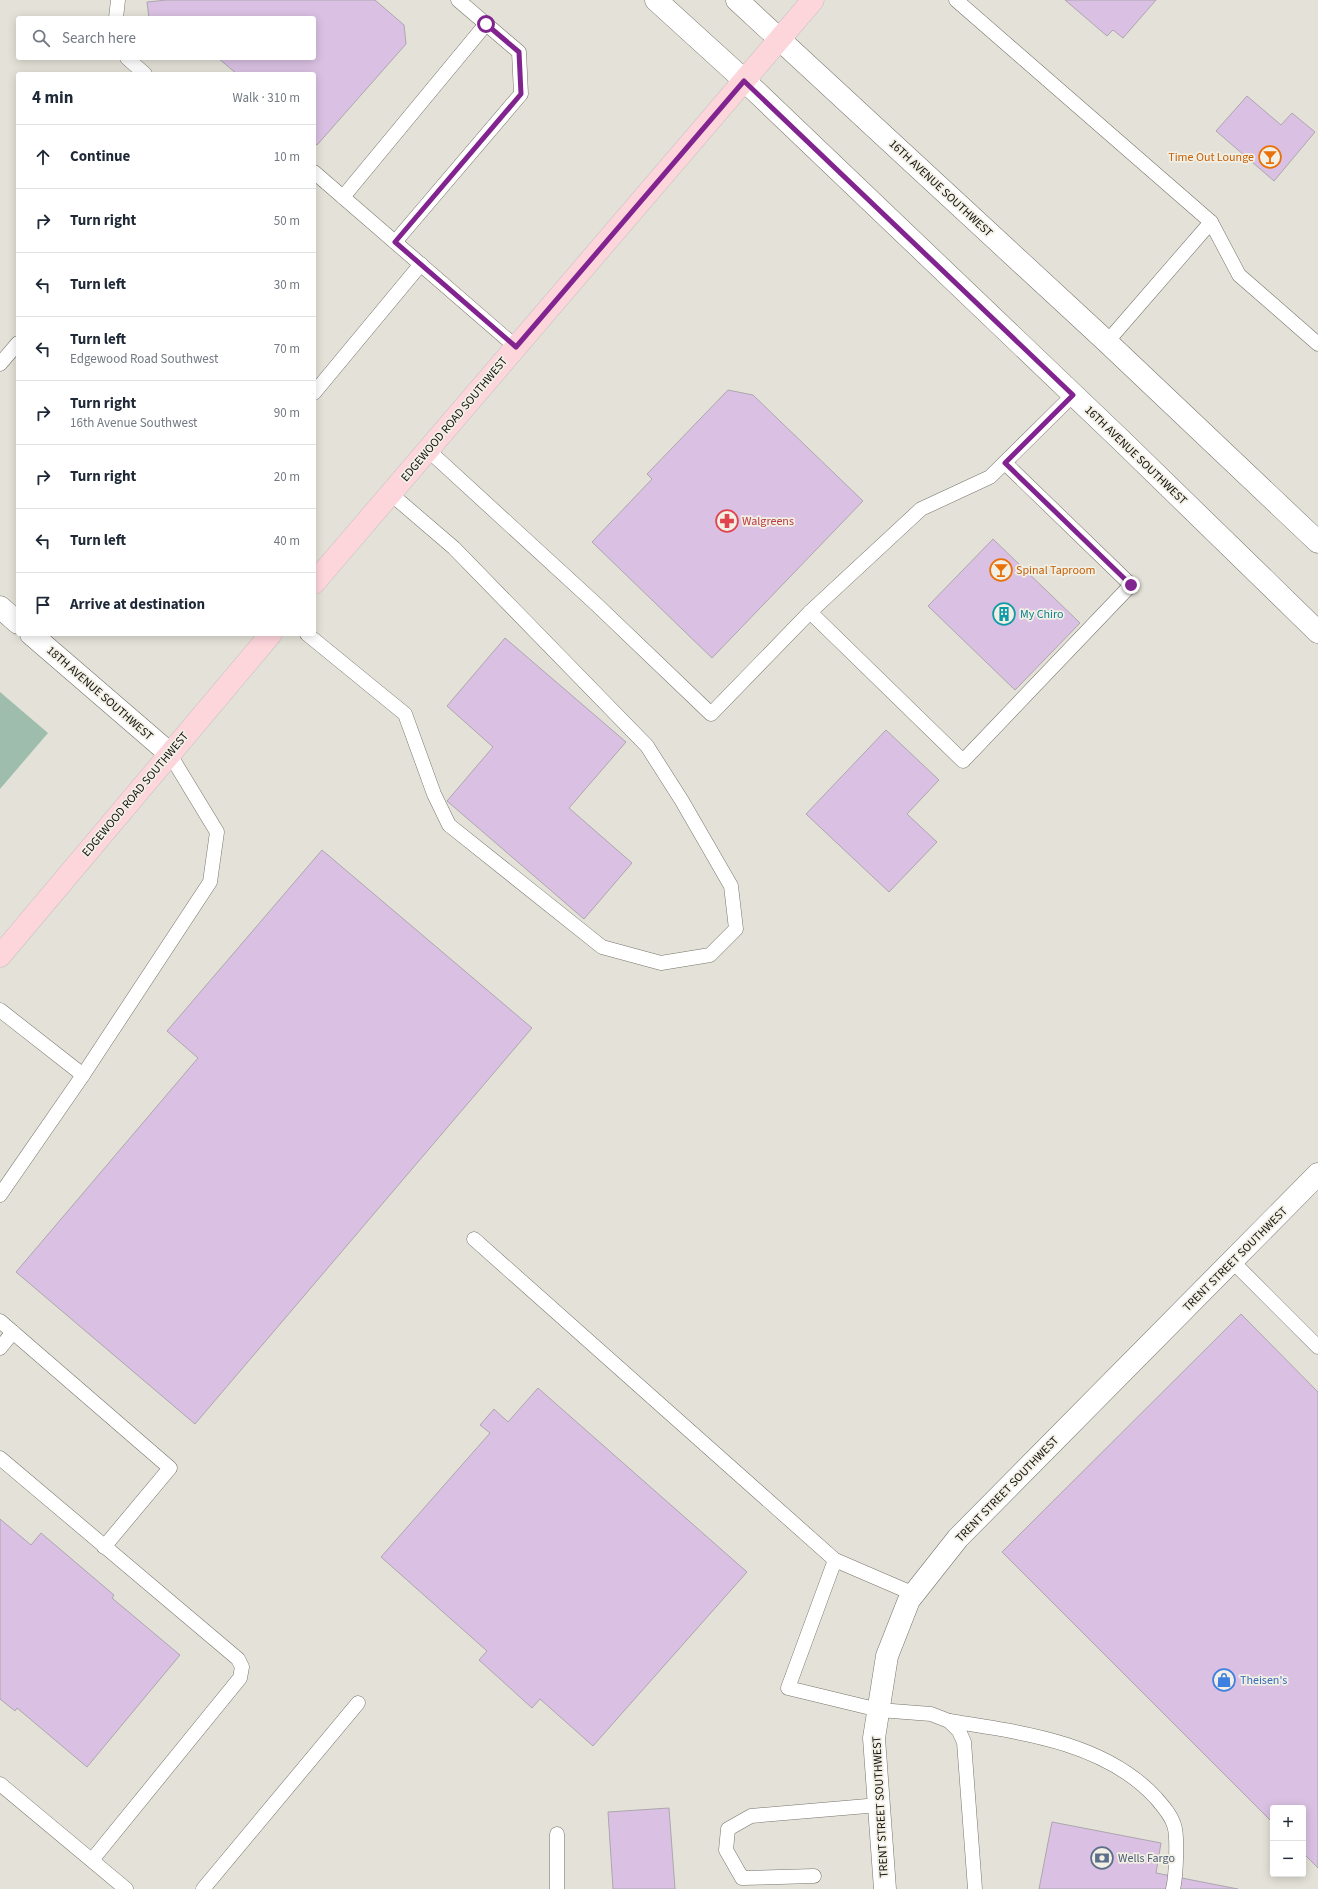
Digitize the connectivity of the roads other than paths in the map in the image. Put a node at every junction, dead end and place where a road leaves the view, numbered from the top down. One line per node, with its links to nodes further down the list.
1 (118, 0): 7 (lane)
2 (458, 0): 8 (lane)
3 (656, 0): 12 (main road, 16TH AVENUE SOUTHWEST)
4 (737, 0): 9 (main road, 16TH AVENUE SOUTHWEST)
5 (813, 0): 9 (main road, EDGEWOOD ROAD SOUTHWEST)
6 (956, 0): 15 (lane)
7 (116, 16)
8 (486, 24): 14 (lane); 16 (lane)
9 (780, 39): 12 (main road, EDGEWOOD ROAD SOUTHWEST); 18 (main road, 16TH AVENUE SOUTHWEST)
10 (129, 60): 11 (lane)
11 (143, 72)
12 (744, 81): 21 (main road, EDGEWOOD ROAD SOUTHWEST); 24 (main road, 16TH AVENUE SOUTHWEST)
13 (316, 174): 14 (lane)
14 (343, 197): 16 (lane)
15 (1210, 222): 18 (lane); 19 (lane)
16 (395, 242): 17 (lane)
17 (421, 264): 21 (lane); 23 (lane)
18 (1107, 342): 28 (main road, 16TH AVENUE SOUTHWEST)
19 (1318, 344)
20 (16, 345): 22 (lane)
21 (516, 347): 25 (main road, EDGEWOOD ROAD SOUTHWEST)
22 (0, 364)
23 (316, 391)
24 (1073, 395): 26 (lane); 33 (main road, 16TH AVENUE SOUTHWEST)
25 (428, 450): 27 (main road, EDGEWOOD ROAD SOUTHWEST); 31 (lane)
26 (1005, 463): 31 (lane); 31 (lane)
27 (390, 494): 29 (main road, EDGEWOOD ROAD SOUTHWEST); 36 (lane)
28 (1318, 542)
29 (316, 582)
30 (0, 607): 32 (main road)
31 (810, 612)
32 (16, 621)
33 (1318, 632)
34 (33, 636): 37 (main road, 18TH AVENUE SOUTHWEST)
35 (269, 636): 37 (main road, EDGEWOOD ROAD SOUTHWEST)
36 (309, 636)
37 (169, 753): 38 (main road, EDGEWOOD ROAD SOUTHWEST); 40 (lane)
38 (0, 956)
39 (0, 1010): 40 (lane)
40 (83, 1076): 42 (lane)
41 (1318, 1174): 44 (main road, TRENT STREET SOUTHWEST)
42 (0, 1195)
43 (474, 1239): 51 (lane)
44 (1232, 1261): 47 (lane); 52 (main road, TRENT STREET SOUTHWEST)
45 (0, 1321): 46 (lane)
46 (13, 1332): 48 (lane); 50 (lane)
47 (1318, 1347)
48 (0, 1348)
49 (0, 1458): 50 (lane)
50 (104, 1547): 59 (lane)
51 (835, 1560): 52 (lane); 54 (lane)
52 (914, 1594): 54 (main road, TRENT STREET SOUTHWEST)
53 (358, 1703): 62 (lane)
54 (879, 1710): 55 (lane); 57 (main road, TRENT STREET SOUTHWEST)
55 (949, 1721): 65 (lane); 66 (lane)
56 (0, 1784): 59 (lane)
57 (879, 1805): 60 (lane); 64 (main road, TRENT STREET SOUTHWEST)
58 (557, 1834): 63 (lane)
59 (92, 1860): 61 (lane)
60 (814, 1876)
61 (126, 1889)
62 (203, 1889)
63 (557, 1889)
64 (885, 1889)
65 (976, 1889)
66 (1174, 1889)

